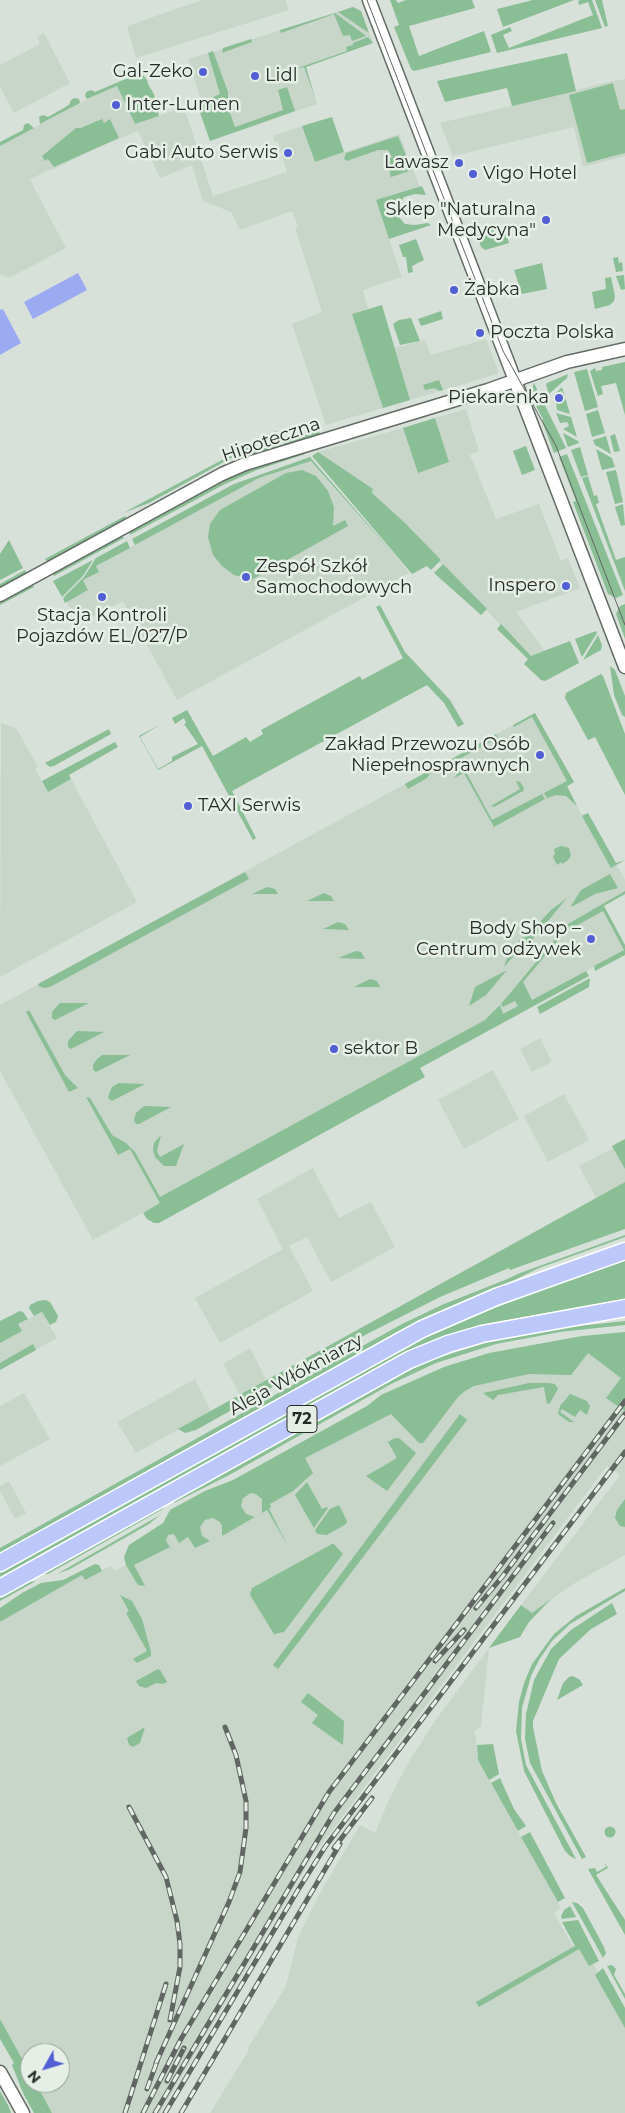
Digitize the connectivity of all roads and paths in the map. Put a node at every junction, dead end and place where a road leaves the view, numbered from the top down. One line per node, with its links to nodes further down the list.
1 (370, 0): 3 (street)
2 (625, 349): 3 (street, Hipoteczna)
3 (516, 380): 4 (street, Hipoteczna); 5 (street)
4 (0, 594)
5 (625, 667)
6 (625, 1251): 8 (main road, Aleja Włókniarzy / 72)
7 (625, 1308): 9 (main road, 72)
8 (0, 1563)
9 (0, 1588)
10 (0, 2072): 11 (street)
11 (24, 2113)

